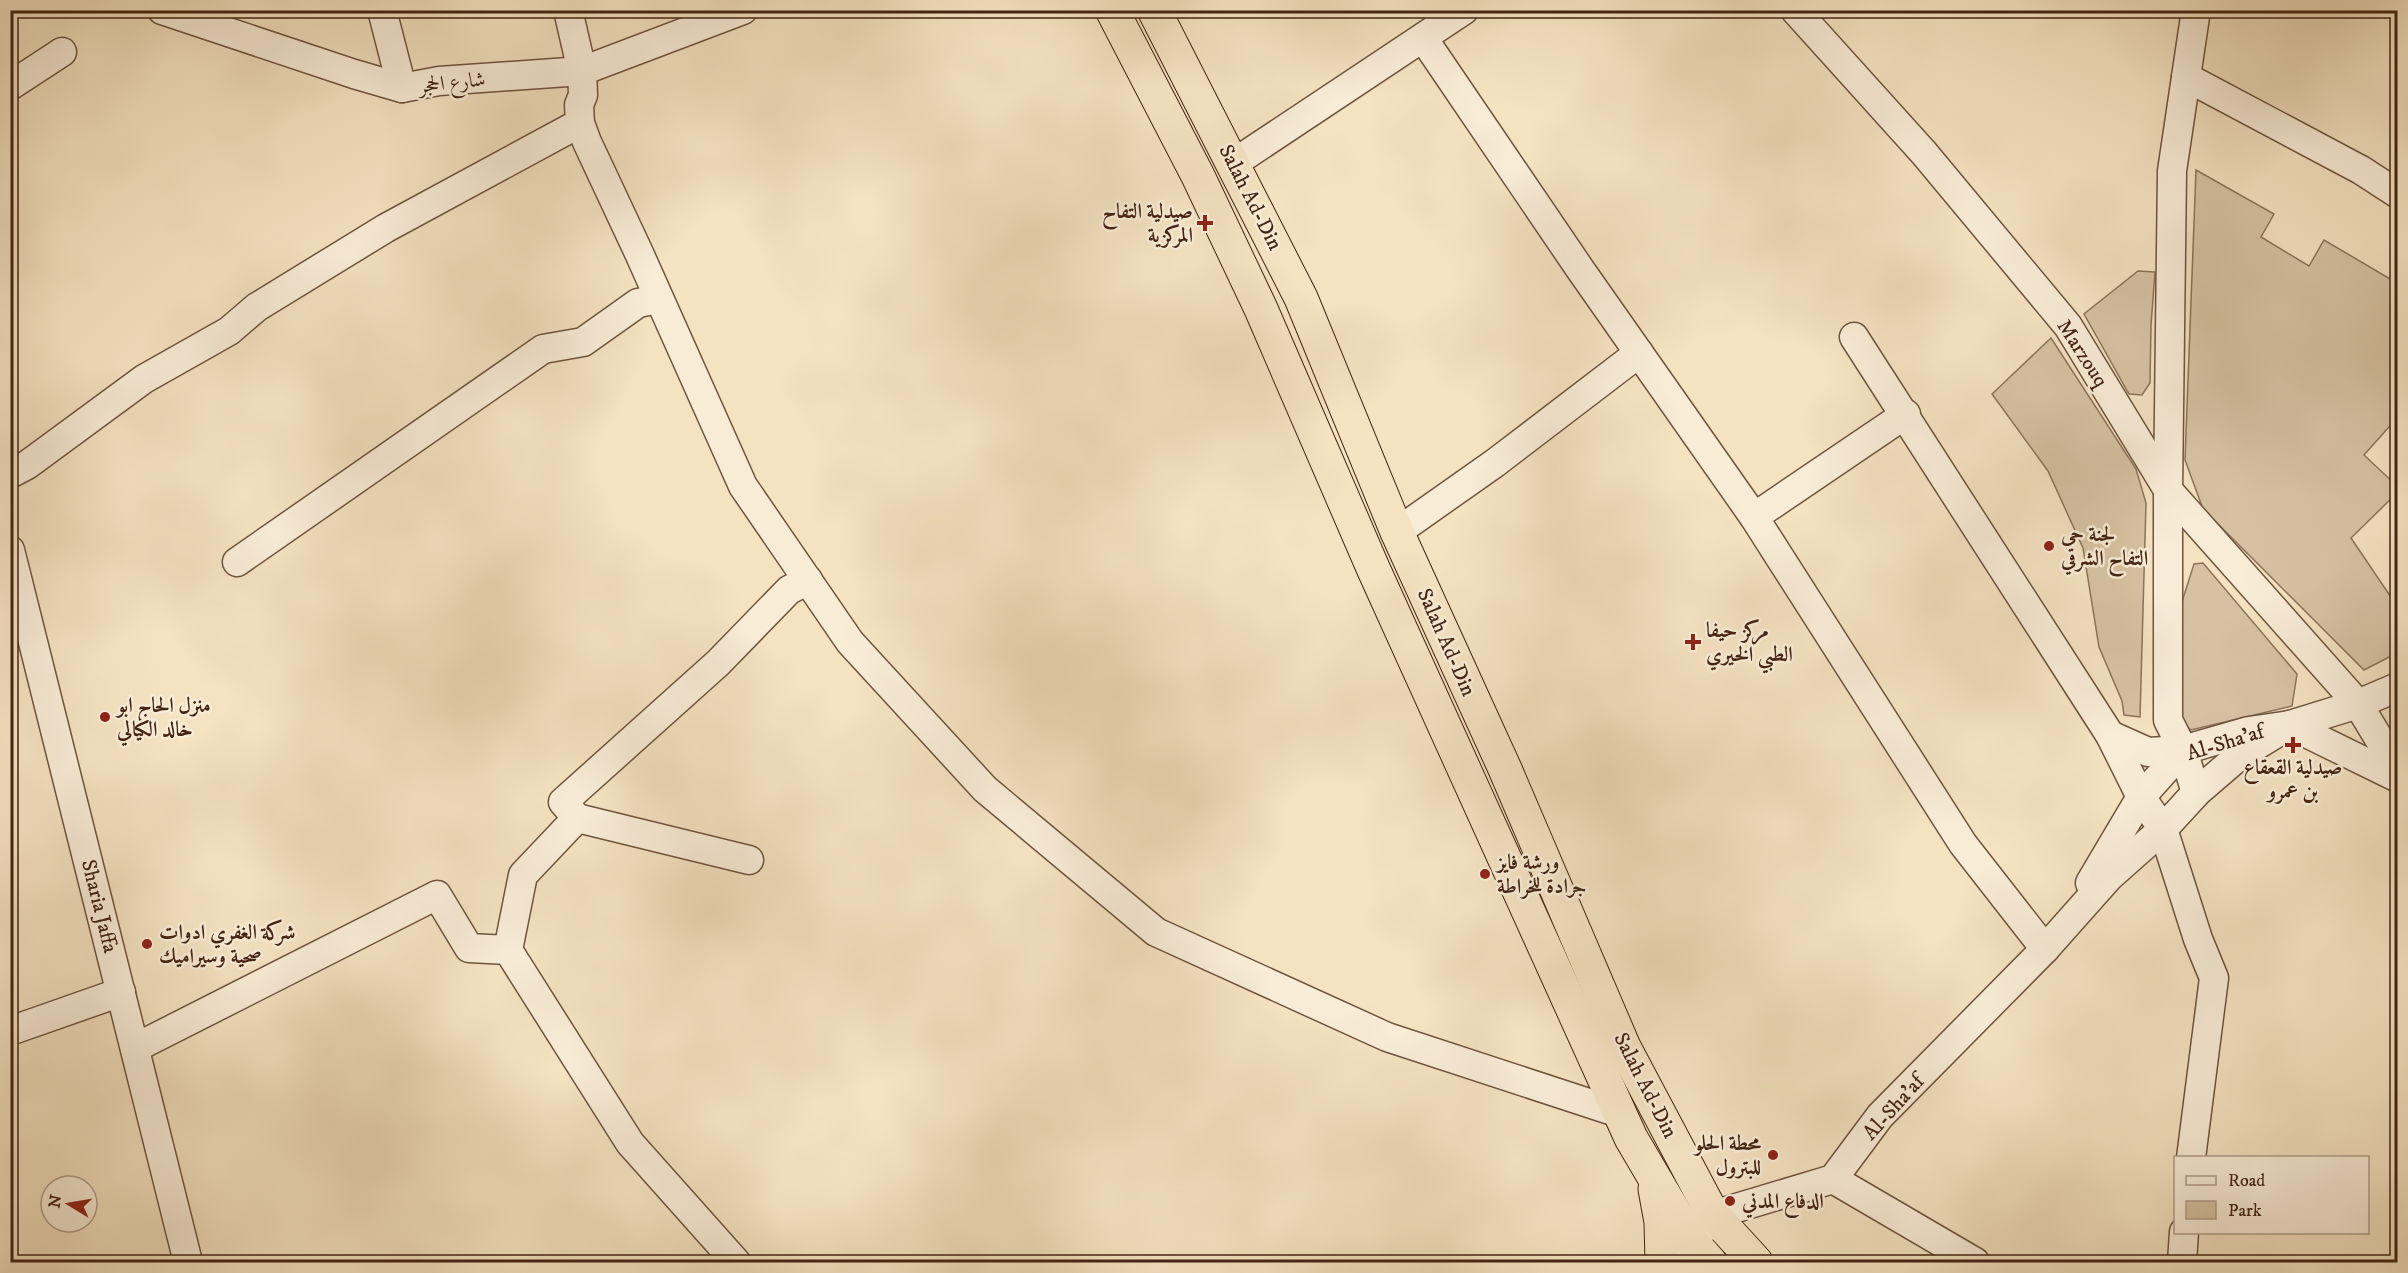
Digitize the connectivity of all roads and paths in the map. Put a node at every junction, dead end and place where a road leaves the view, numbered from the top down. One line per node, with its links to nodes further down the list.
1 (162, 10): 15 (street, شارع الحجر)
2 (382, 10): 15 (street)
3 (568, 10): 12 (street)
4 (743, 10): 12 (street, شارع الحجر)
5 (1112, 10): 29 (highway, Salah Ad-Din)
6 (1154, 10): 17 (highway, Salah Ad-Din)
7 (1464, 10): 10 (street)
8 (1795, 10): 24 (street, Marzouq)
9 (2196, 10): 13 (street)
10 (1423, 38): 17 (street); 21 (street)
11 (62, 52): 14 (street)
12 (582, 71): 15 (street, شارع الحجر); 16 (street)
13 (2186, 77): 18 (street); 24 (street)
14 (10, 86)
15 (402, 88)
16 (580, 123): 19 (street); 23 (street)
17 (1234, 163): 26 (highway, Salah Ad-Din)
18 (2397, 194)
19 (659, 299): 27 (street); 30 (street)
20 (1854, 337): 22 (street)
21 (1639, 353): 25 (street); 26 (street)
22 (1906, 414): 25 (street); 34 (street)
23 (10, 474)
24 (2168, 490): 32 (street, Marzouq); 35 (street)
25 (1754, 517): 43 (street)
26 (1402, 543): 29 (highway); 52 (highway, Salah Ad-Din)
27 (237, 562)
28 (13, 568): 45 (street, Sharia Jaffa)
29 (1373, 568): 48 (highway, Salah Ad-Din)
30 (808, 579): 40 (street); 48 (street)
31 (2397, 687): 32 (street, Al-Sha'af)
32 (2358, 704): 33 (street, Al-Sha'af); 36 (street, Marzouq)
33 (2290, 725): 35 (street, Al-Sha'af); 37 (street); 38 (street, Al-Sha'af)
34 (2110, 735): 35 (street); 39 (street)
35 (2183, 750): 38 (street); 39 (street, Al-Sha'af)
36 (2397, 756)
37 (2397, 778)
38 (2196, 794): 41 (street, Al-Sha'af)
39 (2141, 797): 41 (street); 43 (street, Al-Sha'af)
40 (577, 818): 42 (street); 44 (street)
41 (2163, 829): 43 (street, Al-Sha'af); 49 (street)
42 (749, 860)
43 (2045, 949): 51 (street, Al-Sha'af)
44 (508, 950): 47 (street); 56 (street)
45 (121, 992): 46 (street); 47 (street, Sharia Jaffa)
46 (10, 1031)
47 (135, 1048): 55 (street, Sharia Jaffa)
48 (1620, 1113): 50 (highway, Salah Ad-Din)
49 (2191, 1156)
50 (1653, 1175): 54 (highway, Salah Ad-Din); 57 (highway)
51 (1833, 1179): 52 (street); 59 (street)
52 (1713, 1215): 54 (street); 58 (highway, Salah Ad-Din)
53 (2184, 1234): 60 (street)
54 (1694, 1256)
55 (188, 1263)
56 (736, 1263)
57 (1662, 1263)
58 (1756, 1263)
59 (1975, 1263)
60 (2182, 1263)

